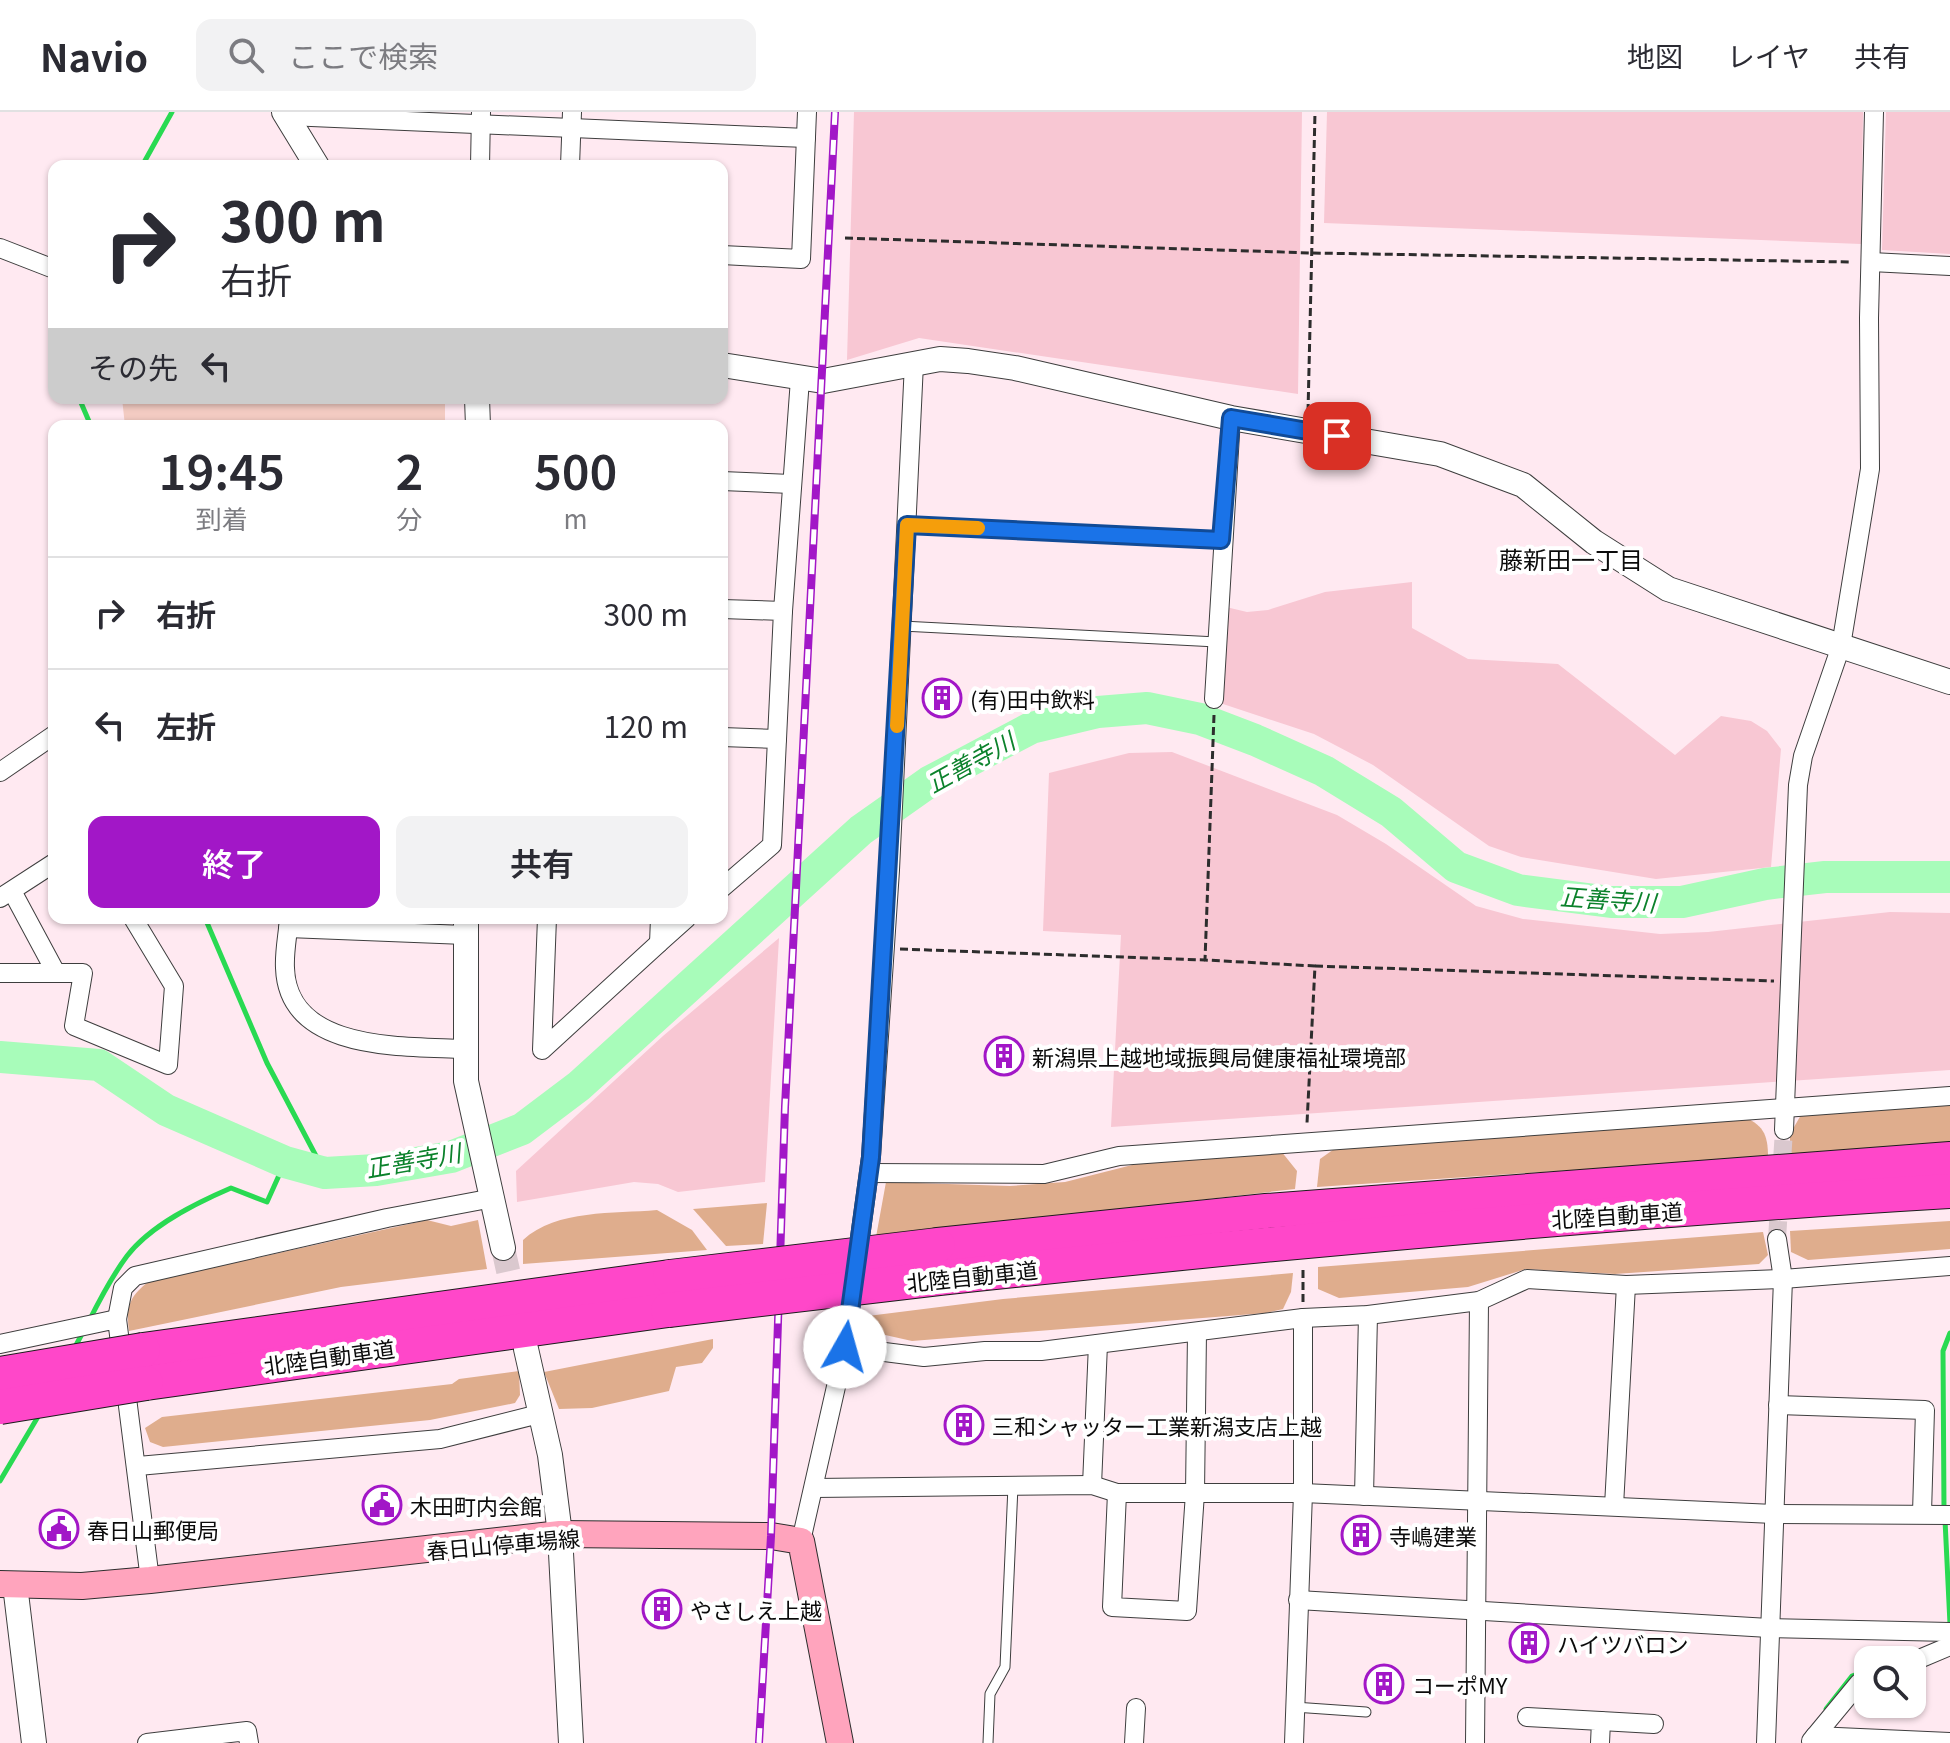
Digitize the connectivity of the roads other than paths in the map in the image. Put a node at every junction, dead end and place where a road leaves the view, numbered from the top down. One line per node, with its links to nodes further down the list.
1 (807, 112): 6 (street)
2 (1874, 112): 12 (street)
3 (286, 114): 4 (street); 7 (street)
4 (481, 119): 5 (street); 8 (street)
5 (571, 120): 6 (street); 9 (street)
6 (806, 138): 11 (street)
7 (311, 160)
8 (480, 160)
9 (570, 160)
10 (0, 248): 14 (street)
11 (728, 255)
12 (1871, 262): 13 (street); 27 (street)
13 (1950, 266)
14 (48, 267)
15 (914, 363): 17 (street); 18 (street); 21 (street)
16 (728, 366): 17 (street)
17 (800, 379): 20 (street)
18 (1231, 418): 22 (street); 27 (street)
19 (728, 481): 20 (street)
20 (791, 484): 24 (street)
21 (907, 525): 22 (lane); 25 (street)
22 (1221, 540): 26 (street)
23 (728, 609): 24 (street)
24 (783, 611): 32 (street)
25 (902, 626): 26 (lane); 52 (street)
26 (1217, 642): 29 (street)
27 (1841, 646): 28 (street); 49 (street)
28 (1950, 682)
29 (1214, 699)
30 (728, 737): 32 (street)
31 (48, 739): 33 (street)
32 (777, 739): 35 (street)
33 (0, 772)
34 (48, 867): 36 (street)
35 (728, 883)
36 (6, 895): 45 (street)
37 (137, 924): 45 (street)
38 (289, 924): 47 (street)
39 (333, 924): 43 (street)
40 (547, 924): 44 (street)
41 (660, 924): 44 (street)
42 (680, 924): 44 (street)
43 (466, 927): 47 (street)
44 (659, 943)
45 (55, 971): 46 (street)
46 (0, 973)
47 (463, 1049): 54 (street)
48 (1950, 1096): 49 (street)
49 (1783, 1108): 50 (street); 52 (street)
50 (1784, 1130)
51 (1950, 1159): 57 (highway, 北陸自動車道)
52 (869, 1173): 68 (street)
53 (1950, 1191): 57 (highway, 北陸自動車道)
54 (493, 1198): 56 (street); 64 (street)
55 (1777, 1239): 59 (street)
56 (503, 1248)
57 (938, 1262): 70 (highway, 北陸自動車道, bridge); 70 (highway, 北陸自動車道, bridge)
58 (1950, 1266): 59 (street)
59 (1783, 1279): 60 (street); 72 (street)
60 (1626, 1285): 61 (street); 84 (street)
61 (1479, 1301): 62 (street); 83 (street)
62 (1368, 1315): 63 (street); 82 (street)
63 (1303, 1318): 65 (street); 81 (street)
64 (117, 1319): 66 (street); 75 (street)
65 (1197, 1332): 67 (street); 80 (street)
66 (0, 1344)
67 (1098, 1344): 68 (street); 76 (street)
68 (845, 1347): 78 (street)
69 (526, 1349): 74 (street)
70 (145, 1367): 71 (highway, 北陸自動車道, bridge); 73 (highway, 北陸自動車道, bridge)
71 (0, 1374)
72 (1778, 1405): 85 (street); 86 (street)
73 (0, 1407)
74 (539, 1414): 75 (street); 88 (street)
75 (138, 1466): 90 (street)
76 (1092, 1485): 77 (street); 79 (street)
77 (1013, 1486): 78 (street); 112 (lane)
78 (814, 1488): 89 (street)
79 (1117, 1493): 80 (street); 80 (street)
80 (1195, 1493): 81 (street)
81 (1303, 1493): 82 (street); 92 (street)
82 (1364, 1496): 83 (street)
83 (1478, 1499): 84 (street); 93 (street)
84 (1614, 1506): 86 (street)
85 (1922, 1513): 86 (street); 87 (street)
86 (1774, 1514): 94 (street)
87 (1950, 1515)
88 (560, 1534): 89 (main road, 春日山停車場線); 90 (main road, 春日山停車場線); 110 (street)
89 (801, 1541): 111 (main road)
90 (150, 1580): 91 (main road, 春日山停車場線)
91 (8, 1584): 107 (street)
92 (1298, 1600): 93 (street); 99 (street)
93 (1479, 1609): 94 (street); 115 (street)
94 (1769, 1628): 95 (street); 117 (street)
95 (1950, 1632)
96 (1950, 1646): 97 (street)
97 (1926, 1656)
98 (1854, 1689): 105 (street)
99 (1294, 1707): 101 (lane); 114 (street)
100 (1136, 1708): 113 (street)
101 (1366, 1712)
102 (1527, 1717): 103 (street)
103 (1601, 1721): 104 (street); 116 (street)
104 (1654, 1724)
105 (1812, 1740): 106 (street)
106 (1950, 1742)
107 (34, 1743)
108 (147, 1743): 109 (street)
109 (249, 1743)
110 (571, 1743)
111 (840, 1743)
112 (988, 1743)
113 (1134, 1743)
114 (1294, 1743)
115 (1475, 1743)
116 (1600, 1743)
117 (1766, 1743)

